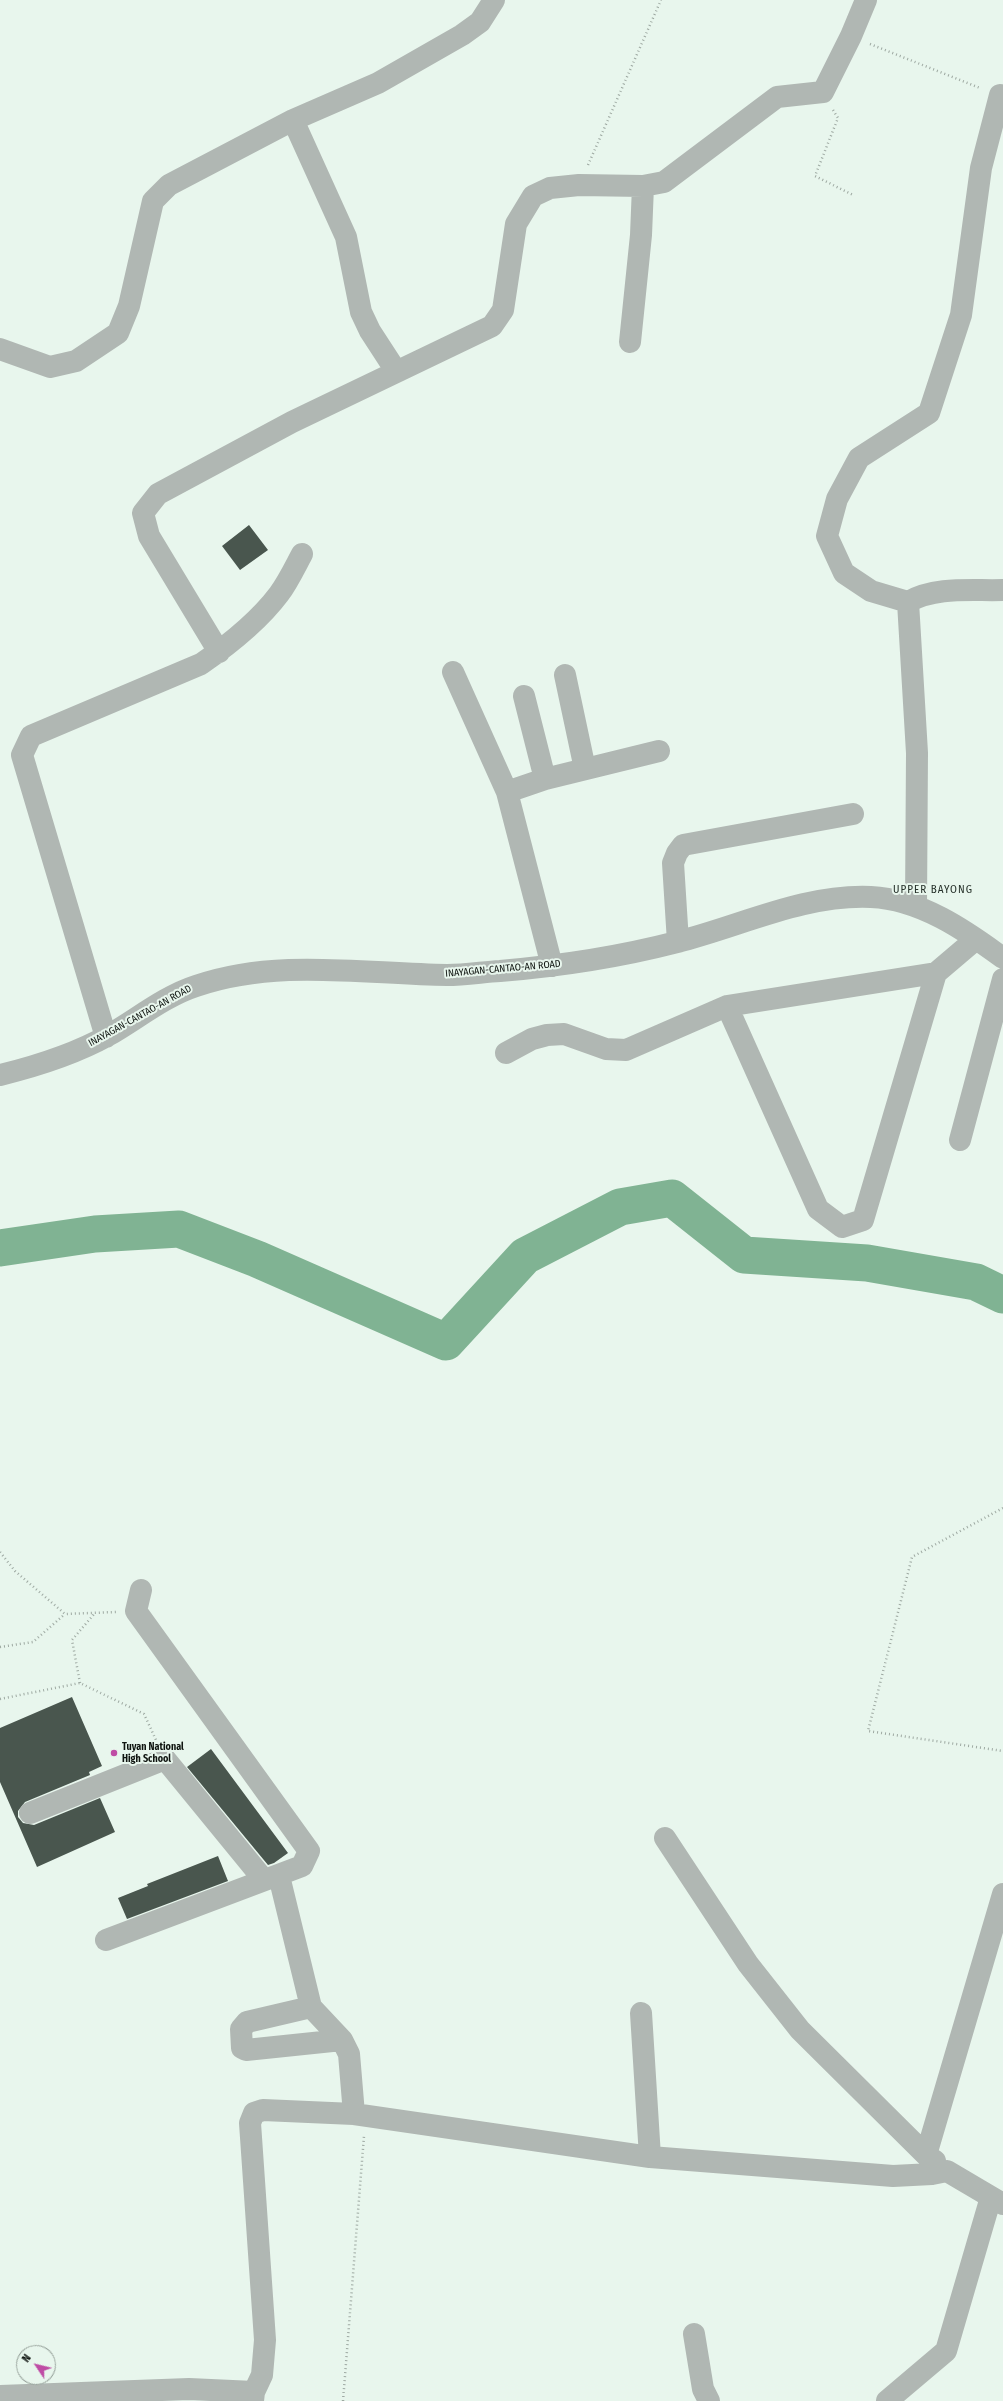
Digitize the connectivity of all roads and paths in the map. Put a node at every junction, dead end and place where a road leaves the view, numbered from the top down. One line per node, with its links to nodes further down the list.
1 (494, 0): 7 (street)
2 (661, 0): 8 (path)
3 (866, 0): 4 (street)
4 (851, 36): 5 (street); 6 (path)
5 (824, 92): 9 (street); 10 (path)
6 (1000, 96): 16 (street)
7 (293, 120): 12 (street); 13 (street)
8 (579, 185): 9 (street); 13 (street)
9 (643, 186): 11 (street)
10 (853, 195)
11 (630, 342)
12 (0, 349)
13 (396, 371): 17 (street)
14 (302, 554): 17 (street)
15 (1003, 590): 16 (street)
16 (908, 602): 26 (street)
17 (219, 652): 34 (street)
18 (454, 672): 24 (street)
19 (565, 675): 22 (street)
20 (524, 696): 23 (street)
21 (659, 751): 22 (street)
22 (585, 769): 23 (street)
23 (545, 779): 24 (street)
24 (507, 792): 30 (street)
25 (853, 814): 28 (street)
26 (916, 906): 27 (street, INAYAGAN-CANTAO-AN ROAD); 28 (street, INAYAGAN-CANTAO-AN ROAD)
27 (976, 939): 29 (street, INAYAGAN-CANTAO-AN ROAD); 31 (street)
28 (678, 942): 30 (street, INAYAGAN-CANTAO-AN ROAD)
29 (1003, 958)
30 (552, 966): 34 (street, INAYAGAN-CANTAO-AN ROAD)
31 (936, 973): 33 (street); 33 (street)
32 (1003, 979): 37 (street)
33 (726, 1006): 35 (street)
34 (106, 1037): 36 (street, INAYAGAN-CANTAO-AN ROAD)
35 (506, 1053)
36 (0, 1075)
37 (960, 1140)
38 (1003, 1508): 47 (path)
39 (0, 1552): 43 (path)
40 (141, 1590): 41 (street)
41 (136, 1611): 42 (path); 51 (street)
42 (95, 1612): 43 (path); 45 (path)
43 (65, 1614): 44 (path)
44 (0, 1646)
45 (80, 1683): 46 (path); 48 (path)
46 (0, 1699)
47 (1003, 1752)
48 (165, 1759): 49 (street); 51 (street)
49 (30, 1813)
50 (665, 1838): 58 (street)
51 (271, 1878): 53 (street); 54 (street)
52 (1003, 1894): 58 (street)
53 (106, 1940)
54 (311, 2007): 56 (street); 56 (street)
55 (642, 2012): 59 (street)
56 (342, 2040): 57 (street)
57 (360, 2115): 59 (street); 64 (street); 65 (path)
58 (926, 2155): 60 (street)
59 (650, 2157): 60 (street)
60 (947, 2171): 61 (street)
61 (997, 2201): 67 (street)
62 (694, 2334): 66 (street)
63 (0, 2396): 64 (street)
64 (253, 2396)
65 (343, 2401)
66 (709, 2401)
67 (887, 2401)

